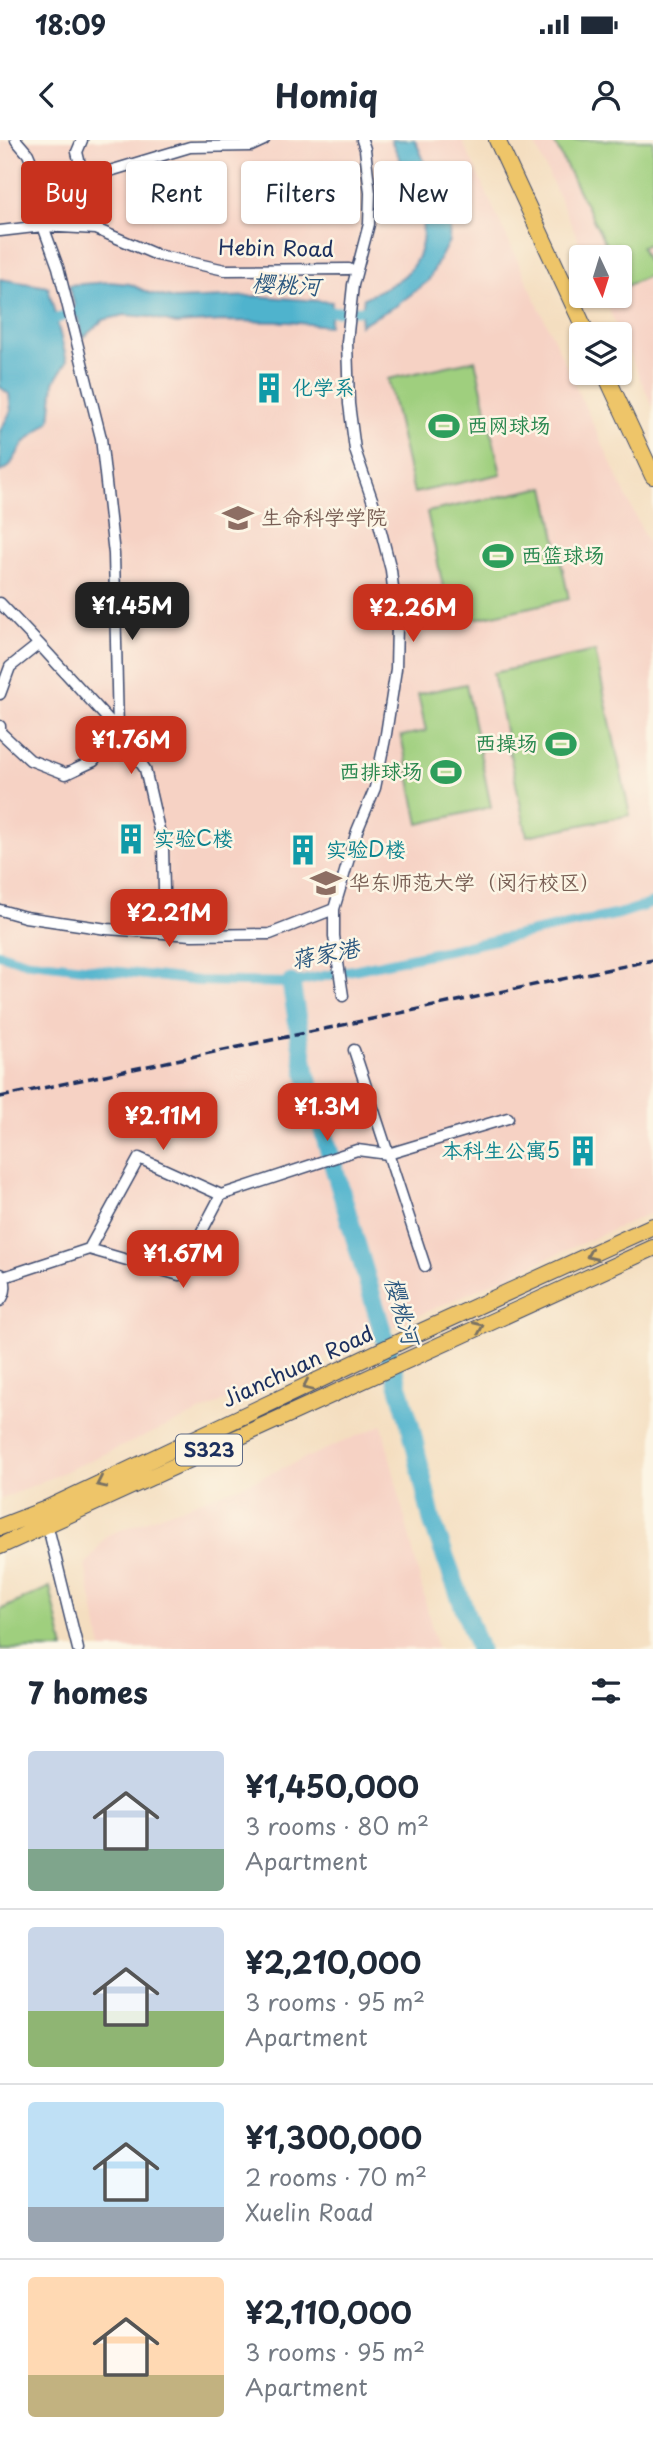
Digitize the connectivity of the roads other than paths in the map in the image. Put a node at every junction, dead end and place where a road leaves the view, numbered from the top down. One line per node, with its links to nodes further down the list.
1 (16, 140): 7 (street)
2 (82, 140): 8 (street)
3 (264, 140): 6 (street)
4 (362, 140): 22 (street)
5 (497, 140): 14 (main road)
6 (189, 143): 9 (street)
7 (31, 161)
8 (80, 161)
9 (112, 170)
10 (58, 225): 11 (street, Hebin Road); 13 (street, Hebin Road)
11 (43, 226): 12 (street, Hebin Road); 21 (street)
12 (0, 231)
13 (349, 269)
14 (581, 322)
15 (611, 385): 16 (main road)
16 (653, 476)
17 (0, 603): 18 (street)
18 (39, 644): 19 (street); 21 (street)
19 (0, 694)
20 (0, 726): 21 (street)
21 (118, 730): 24 (street)
22 (334, 909): 24 (street); 25 (street)
23 (0, 910): 24 (street)
24 (165, 933)
25 (343, 996)
26 (354, 1050): 28 (street)
27 (508, 1118): 28 (street)
28 (388, 1154): 29 (street); 33 (street)
29 (221, 1195): 32 (street); 32 (street)
30 (653, 1226): 36 (main road, Jianchuan Road, one-way to 36)
31 (653, 1248): 36 (main road, Jianchuan Road / S323, one-way to 31)
32 (89, 1249): 34 (street)
33 (425, 1266)
34 (2, 1276): 35 (street)
35 (0, 1301)
36 (46, 1517): 37 (main road, Jianchuan Road); 38 (main road, Jianchuan Road / S323); 39 (street)
37 (0, 1527)
38 (0, 1546)
39 (78, 1649)

